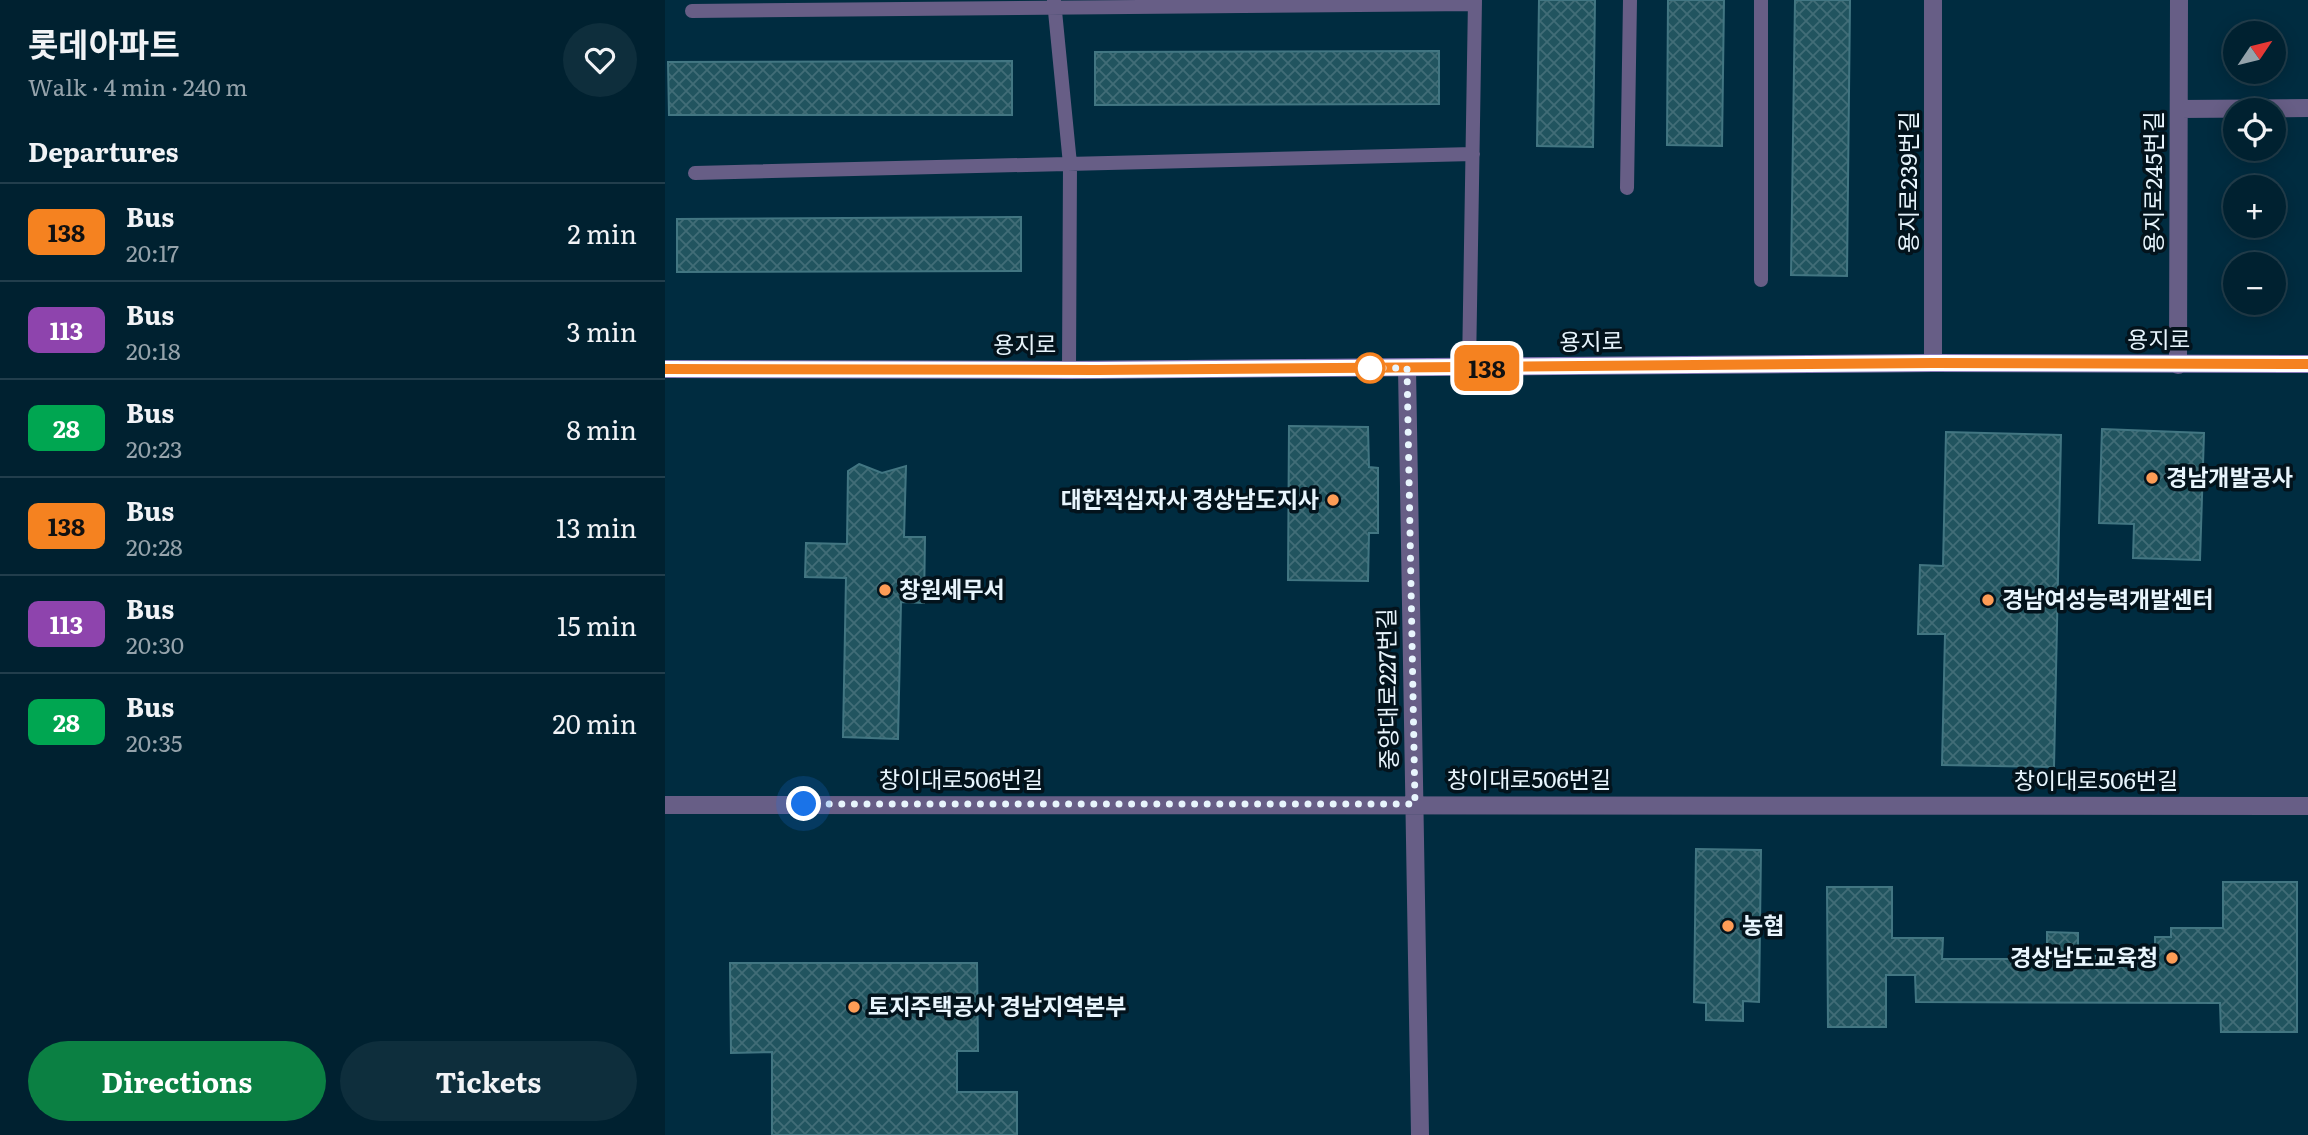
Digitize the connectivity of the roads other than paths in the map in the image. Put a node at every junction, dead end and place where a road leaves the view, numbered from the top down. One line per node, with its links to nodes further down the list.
1 (1630, 0): 13 (lane)
2 (1761, 0): 14 (lane)
3 (1933, 0): 15 (street, 용지로239번길)
4 (2179, 0): 9 (street, 용지로245번길)
5 (1475, 2): 6 (lane); 10 (lane)
6 (1054, 4): 7 (lane); 11 (lane)
7 (692, 11)
8 (2308, 108): 9 (street)
9 (2179, 109): 17 (street, 용지로245번길)
10 (1473, 154): 11 (lane); 19 (lane)
11 (1070, 164): 12 (lane); 21 (lane)
12 (695, 173)
13 (1627, 188)
14 (1761, 280)
15 (1933, 363): 17 (main road, 용지로); 19 (main road, 용지로)
16 (2308, 364): 17 (main road, 용지로)
17 (2178, 365)
18 (1407, 368): 19 (main road, 용지로); 21 (main road, 용지로); 23 (street, 중앙대로227번길)
19 (1469, 368)
20 (665, 369): 21 (main road, 용지로)
21 (1069, 370)
22 (665, 804): 23 (street, 창이대로506번길)
23 (1415, 804): 24 (street, 창이대로506번길); 25 (street, 중앙대로227번길)
24 (2308, 806)
25 (1420, 1135)

